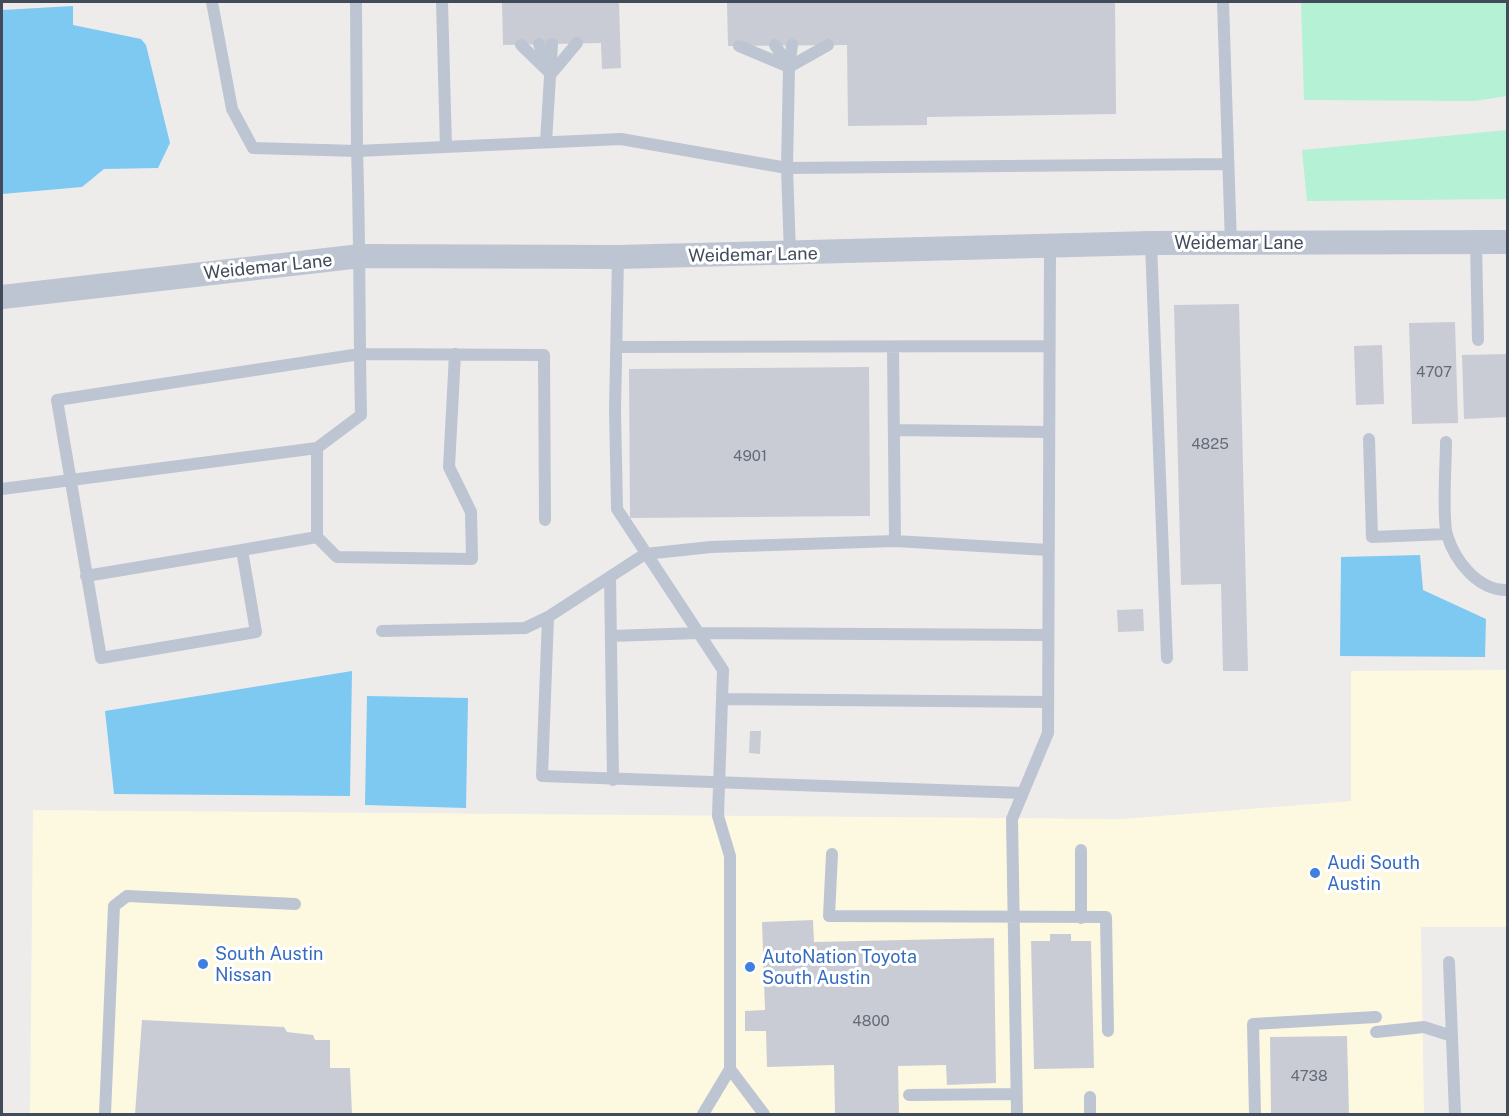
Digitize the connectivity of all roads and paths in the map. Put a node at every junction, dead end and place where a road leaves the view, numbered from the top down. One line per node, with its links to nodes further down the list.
1 (212, 2): 18 (lane)
2 (356, 2): 18 (lane)
3 (442, 2): 17 (lane)
4 (1223, 2): 19 (lane)
5 (545, 44): 15 (lane)
6 (571, 44): 15 (lane)
7 (521, 45): 15 (lane)
8 (775, 45): 14 (lane)
9 (792, 45): 14 (lane)
10 (809, 45): 14 (lane)
11 (828, 45): 14 (lane)
12 (739, 46): 14 (lane)
13 (760, 46): 14 (lane)
14 (789, 67): 20 (lane)
15 (551, 74): 16 (lane)
16 (546, 142): 17 (lane); 20 (lane)
17 (446, 147): 18 (lane)
18 (357, 151): 27 (lane)
19 (1228, 164): 20 (lane); 24 (lane)
20 (787, 168): 26 (lane)
21 (1476, 242): 22 (street, Weidemar Lane); 24 (street, Weidemar Lane); 30 (lane)
22 (1508, 242)
23 (1151, 243): 24 (street, Weidemar Lane); 25 (street, Weidemar Lane); 58 (lane)
24 (1231, 244)
25 (1050, 247): 26 (street, Weidemar Lane); 31 (lane)
26 (790, 254): 28 (street, Weidemar Lane)
27 (361, 256): 28 (street, Weidemar Lane); 29 (street, Weidemar Lane); 34 (lane)
28 (618, 257): 32 (lane)
29 (2, 297)
30 (1478, 340)
31 (1049, 346): 33 (lane); 37 (lane)
32 (616, 347): 33 (lane); 49 (lane)
33 (893, 348): 36 (lane)
34 (360, 354): 35 (lane); 40 (lane); 41 (lane)
35 (455, 354): 43 (lane); 45 (lane)
36 (894, 430): 37 (lane); 46 (lane)
37 (1048, 432): 48 (lane)
38 (1369, 439): 44 (lane)
39 (1446, 442): 44 (lane)
40 (317, 448): 41 (lane); 45 (lane)
41 (69, 480): 42 (lane); 50 (lane)
42 (2, 489)
43 (545, 520)
44 (1447, 534): 52 (lane)
45 (317, 537): 47 (lane)
46 (895, 541): 48 (lane); 49 (lane)
47 (242, 550): 50 (lane); 50 (lane)
48 (1048, 550): 56 (lane)
49 (645, 554): 51 (lane); 55 (lane)
50 (86, 576)
51 (610, 577): 53 (lane); 57 (lane)
52 (1508, 590)
53 (548, 617): 54 (lane); 61 (lane)
54 (382, 631)
55 (698, 633): 56 (lane); 57 (lane); 59 (lane)
56 (1048, 635): 60 (lane)
57 (611, 636): 61 (lane)
58 (1167, 657)
59 (723, 699): 60 (lane); 62 (lane)
60 (1048, 702): 63 (lane)
61 (613, 780): 62 (lane)
62 (721, 785): 63 (lane); 74 (lane)
63 (1023, 793): 67 (lane)
64 (1081, 850): 68 (lane)
65 (832, 854): 67 (lane)
66 (295, 904): 78 (lane)
67 (1012, 918): 68 (lane); 75 (lane)
68 (1081, 918): 71 (lane)
69 (1449, 962): 73 (lane)
70 (1376, 1017): 83 (lane)
71 (1108, 1031)
72 (1376, 1032): 73 (lane)
73 (1452, 1036): 84 (lane)
74 (730, 1069): 79 (lane); 80 (lane)
75 (1016, 1094): 76 (lane); 81 (lane)
76 (909, 1095)
77 (1090, 1096): 82 (lane)
78 (105, 1114)
79 (703, 1114)
80 (764, 1114)
81 (1017, 1114)
82 (1090, 1114)
83 (1255, 1114)
84 (1455, 1114)

